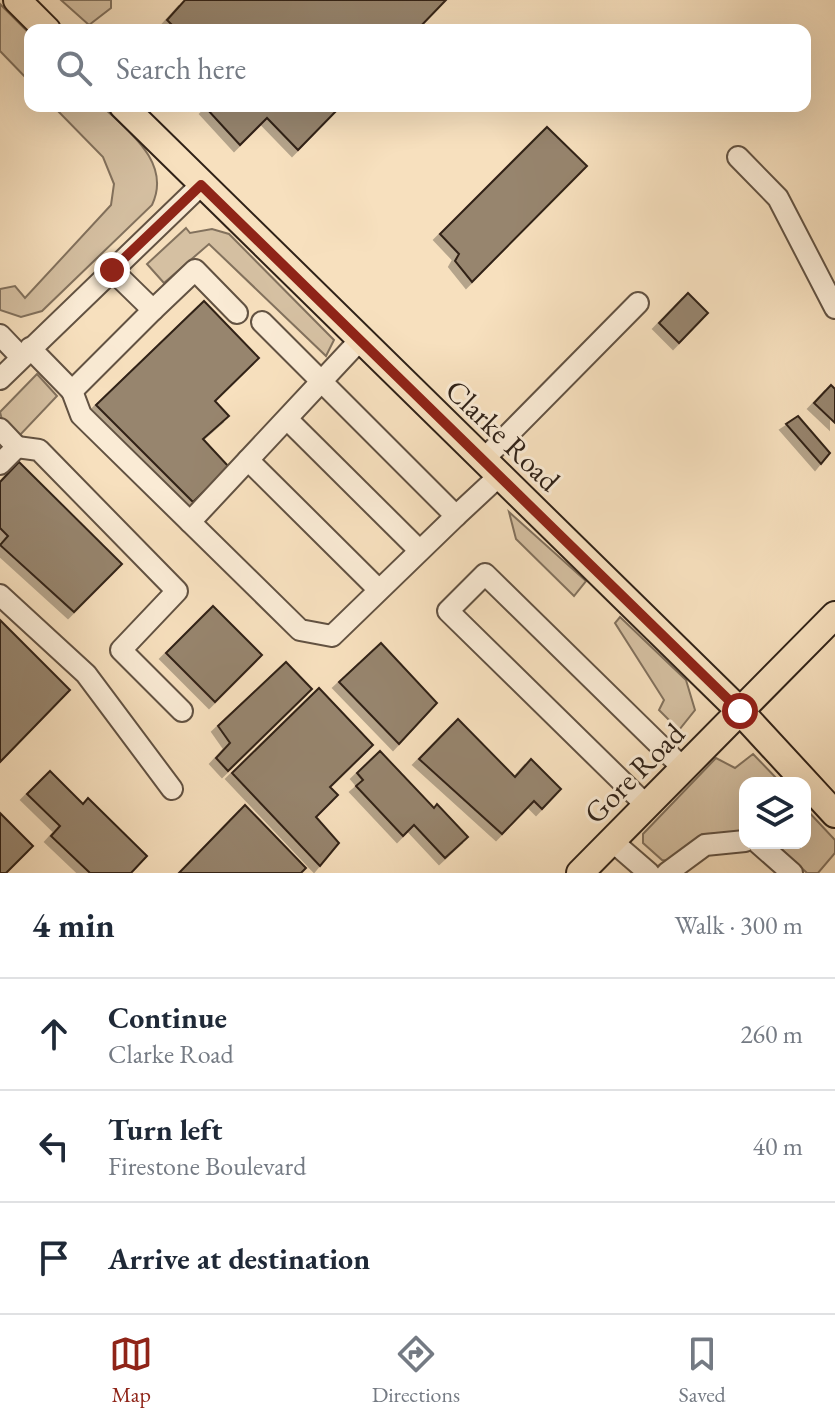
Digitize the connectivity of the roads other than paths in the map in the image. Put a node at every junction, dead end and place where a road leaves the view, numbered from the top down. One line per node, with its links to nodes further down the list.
1 (17, 0): 2 (main road)
2 (41, 24)
3 (129, 112): 5 (main road, Clarke Road)
4 (738, 157): 8 (street)
5 (201, 185): 6 (street); 13 (main road, Clarke Road)
6 (112, 270): 9 (street); 14 (street)
7 (638, 303): 23 (street)
8 (835, 308)
9 (153, 310): 10 (street); 17 (street)
10 (237, 313)
11 (262, 322): 16 (street)
12 (0, 335): 14 (street)
13 (360, 340): 16 (street); 23 (main road, Clarke Road)
14 (25, 352): 15 (street); 17 (street)
15 (0, 379)
16 (322, 382): 18 (street); 24 (street)
17 (72, 391): 25 (street)
18 (287, 419): 21 (street); 26 (street)
19 (0, 429): 20 (street)
20 (17, 447): 22 (street); 30 (street)
21 (248, 460): 25 (street); 27 (street)
22 (0, 464)
23 (491, 468): 24 (street); 31 (main road, Clarke Road)
24 (456, 516): 26 (street)
25 (190, 522): 27 (street)
26 (419, 550): 27 (street)
27 (378, 589)
28 (0, 595): 33 (street)
29 (835, 615): 31 (main road, Gore Road)
30 (182, 711)
31 (740, 711): 32 (main road, Gore Road); 35 (main road, Clarke Road)
32 (684, 769): 34 (main road, Gore Road); 34 (street)
33 (172, 789)
34 (647, 806): 36 (main road, Gore Road)
35 (835, 814)
36 (612, 841): 39 (main road, Gore Road); 40 (street)
37 (739, 842): 41 (street)
38 (765, 849): 42 (street)
39 (580, 873)
40 (649, 873)
41 (667, 873)
42 (792, 873)

